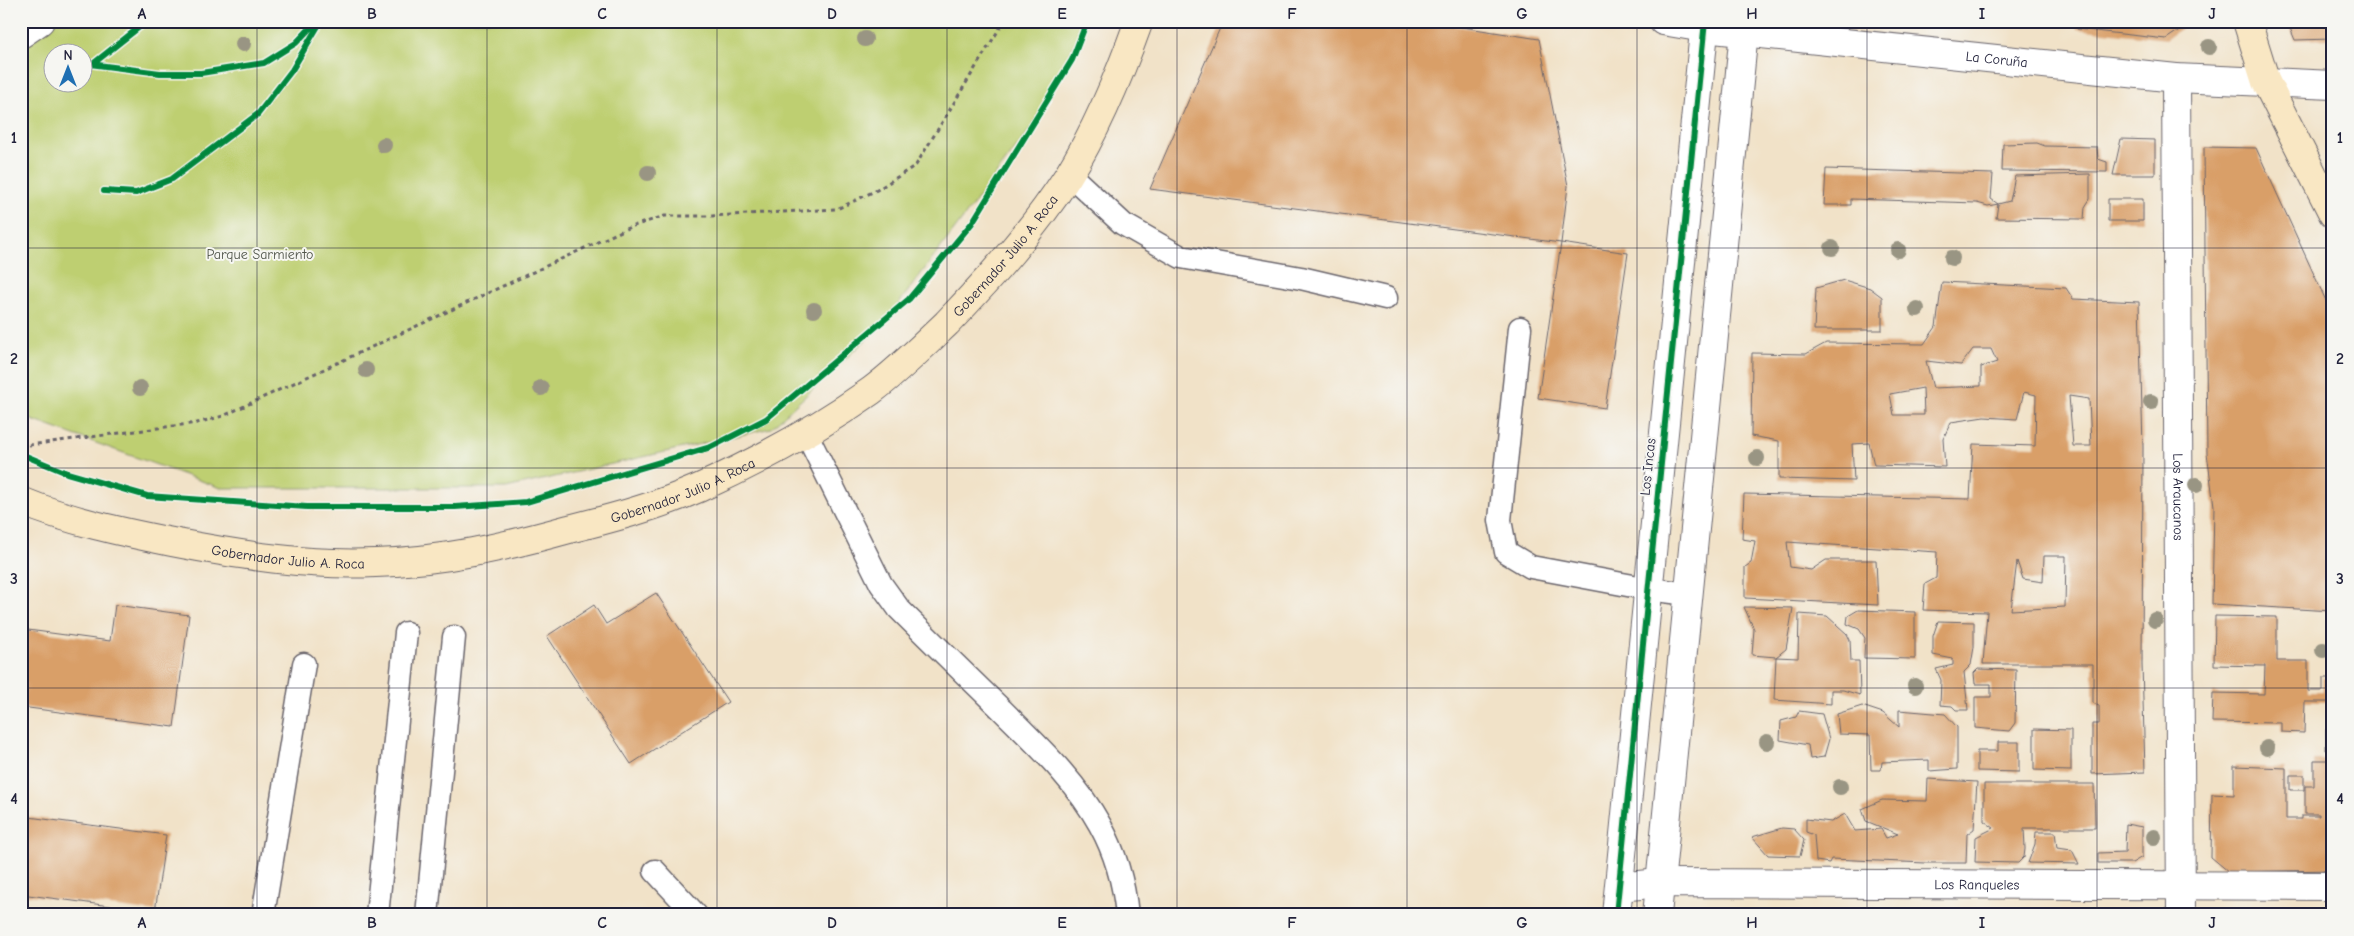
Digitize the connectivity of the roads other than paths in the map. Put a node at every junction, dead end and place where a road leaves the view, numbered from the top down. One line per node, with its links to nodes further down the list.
1 (40, 21): 7 (street)
2 (1139, 21): 11 (main road, Gobernador Julio A. Roca)
3 (1663, 21): 5 (street, La Coruña)
4 (2248, 21): 9 (main road)
5 (1705, 24): 6 (street, La Coruña); 17 (street, Los Incas)
6 (1744, 27): 8 (street, La Coruña); 18 (street)
7 (21, 34)
8 (2176, 78): 9 (street, La Coruña); 24 (street, Los Araucanos)
9 (2266, 82): 10 (street, La Coruña); 12 (main road)
10 (2333, 85)
11 (1069, 174): 13 (lane); 15 (main road, Gobernador Julio A. Roca)
12 (2333, 214)
13 (1386, 298)
14 (1520, 328): 17 (lane)
15 (806, 433): 16 (main road, Gobernador Julio A. Roca); 31 (lane)
16 (21, 501)
17 (1649, 589): 18 (lane); 26 (street, Los Incas)
18 (1688, 594): 23 (street)
19 (406, 633): 28 (lane)
20 (454, 637): 29 (lane)
21 (304, 664): 27 (lane)
22 (655, 870): 30 (lane)
23 (1660, 884): 24 (street, Los Ranqueles); 26 (street, Los Ranqueles); 33 (street)
24 (2181, 884): 25 (street, Los Ranqueles); 34 (street, Los Araucanos)
25 (2333, 886)
26 (1619, 887): 32 (street, Los Incas)
27 (263, 915)
28 (377, 915)
29 (427, 915)
30 (696, 915)
31 (1127, 915)
32 (1616, 915)
33 (1657, 915)
34 (2181, 915)

